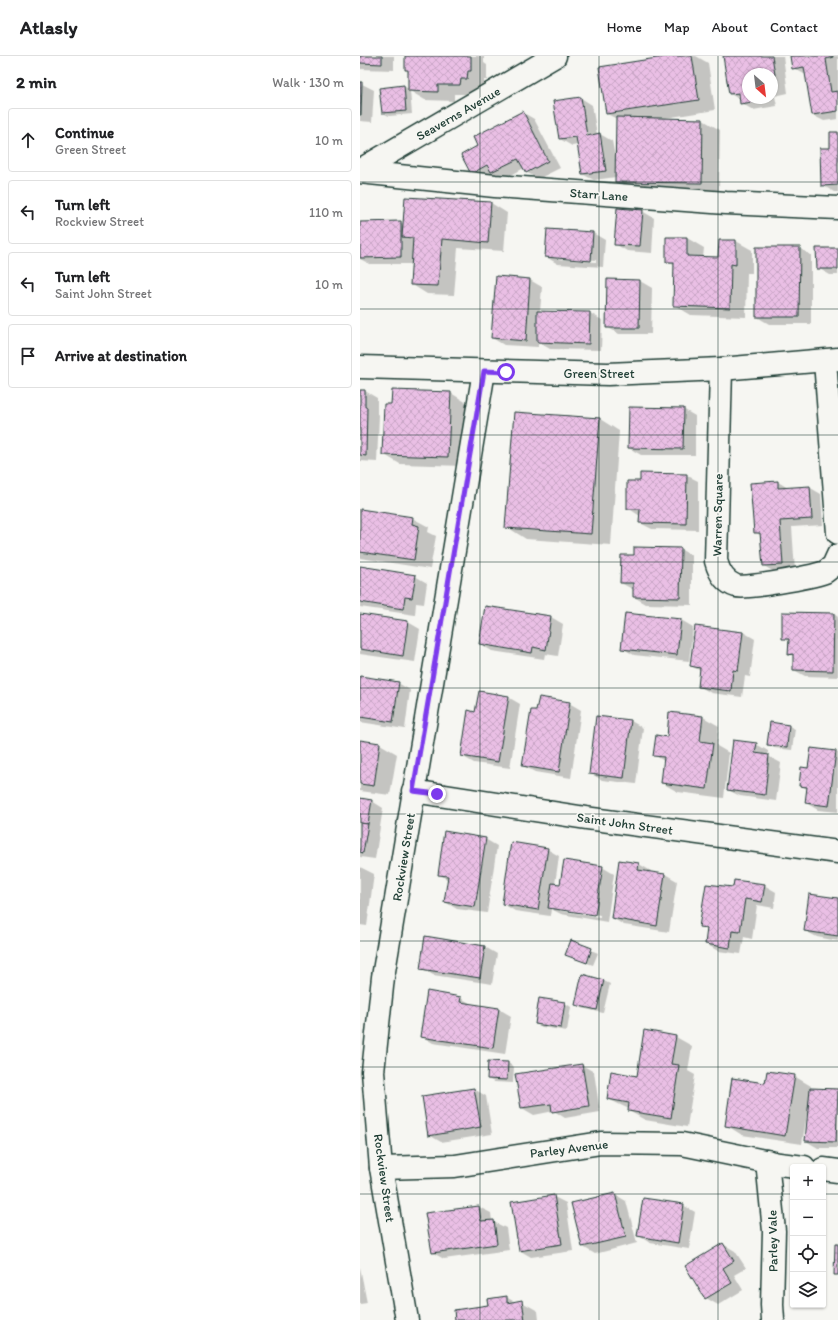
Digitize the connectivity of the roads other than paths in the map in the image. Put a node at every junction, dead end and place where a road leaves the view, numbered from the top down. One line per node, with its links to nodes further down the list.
1 (555, 56): 2 (street, Seaverns Avenue)
2 (360, 171): 3 (street, Starr Lane)
3 (838, 208)
4 (831, 360): 6 (street, Green Street); 8 (street)
5 (360, 367): 7 (street, Green Street)
6 (721, 369): 7 (street, Green Street); 9 (street, Warren Square)
7 (484, 371): 10 (street, Rockview Street)
8 (838, 532)
9 (838, 555)
10 (413, 791): 11 (street, Saint John Street); 14 (street, Rockview Street)
11 (838, 852)
12 (767, 1161): 13 (street, Parley Avenue); 14 (street, Parley Avenue); 18 (street, Parley Vale)
13 (790, 1165)
14 (381, 1168): 17 (street, Rockview Street)
15 (826, 1170): 16 (street)
16 (838, 1171)
17 (407, 1320)
18 (773, 1320)

